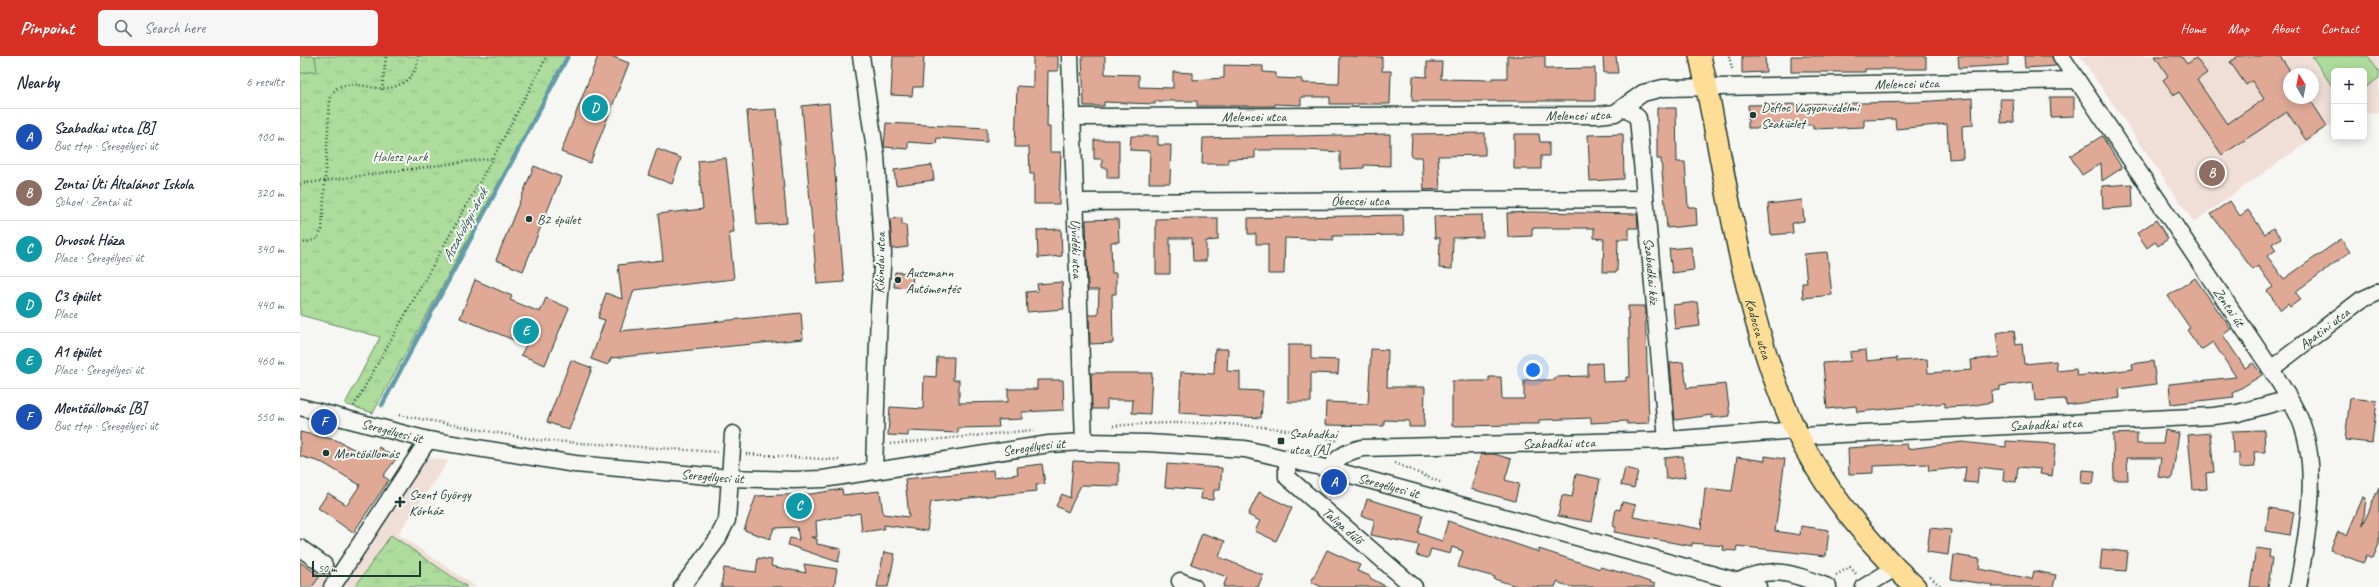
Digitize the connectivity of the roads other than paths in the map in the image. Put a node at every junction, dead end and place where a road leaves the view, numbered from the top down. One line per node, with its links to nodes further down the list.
1 (861, 56): 22 (street, Kikindai utca)
2 (1070, 56): 8 (street, Újvidéki utca)
3 (1700, 56): 6 (main road, Kadocsa utca)
4 (2061, 56): 5 (street, Zentai út)
5 (2077, 80): 6 (street, Melencei utca); 12 (street, Zentai út)
6 (1708, 89): 7 (street, Melencei utca); 15 (main road, Kadocsa utca)
7 (1626, 107): 8 (street, Melencei utca); 9 (street, Szabadkai köz)
8 (1072, 117): 10 (street, Újvidéki utca)
9 (1645, 199): 10 (street, Óbecsei utca); 18 (street, Szabadkai köz)
10 (1075, 202): 19 (street, Újvidéki utca)
11 (2379, 292): 12 (street, Apatini utca)
12 (2271, 369): 13 (street, Zentai út)
13 (2289, 399): 15 (street, Szabadkai utca); 35 (street, Zentai út)
14 (300, 407): 17 (street, Seregélyesi út)
15 (1798, 433): 18 (street, Szabadkai utca); 26 (main road, Kadocsa utca)
16 (733, 434): 23 (street)
17 (428, 440): 23 (street, Seregélyesi út); 30 (street)
18 (1667, 440): 21 (street, Szabadkai utca)
19 (1084, 442): 20 (street, Seregélyesi út); 22 (street, Seregélyesi út)
20 (1287, 458): 21 (street, Seregélyesi út); 32 (street, Taliga dűlő)
21 (1329, 469): 27 (street, Seregélyesi út)
22 (874, 471): 23 (street, Seregélyesi út)
23 (730, 478): 31 (street)
24 (300, 548): 25 (street)
25 (324, 565)
26 (1895, 568): 29 (street); 34 (main road)
27 (1738, 582): 28 (street); 33 (street, Seregélyesi út)
28 (1824, 586)
29 (1866, 586)
30 (332, 587)
31 (682, 587)
32 (1414, 587)
33 (1758, 587)
34 (1915, 587)
35 (2298, 587)

